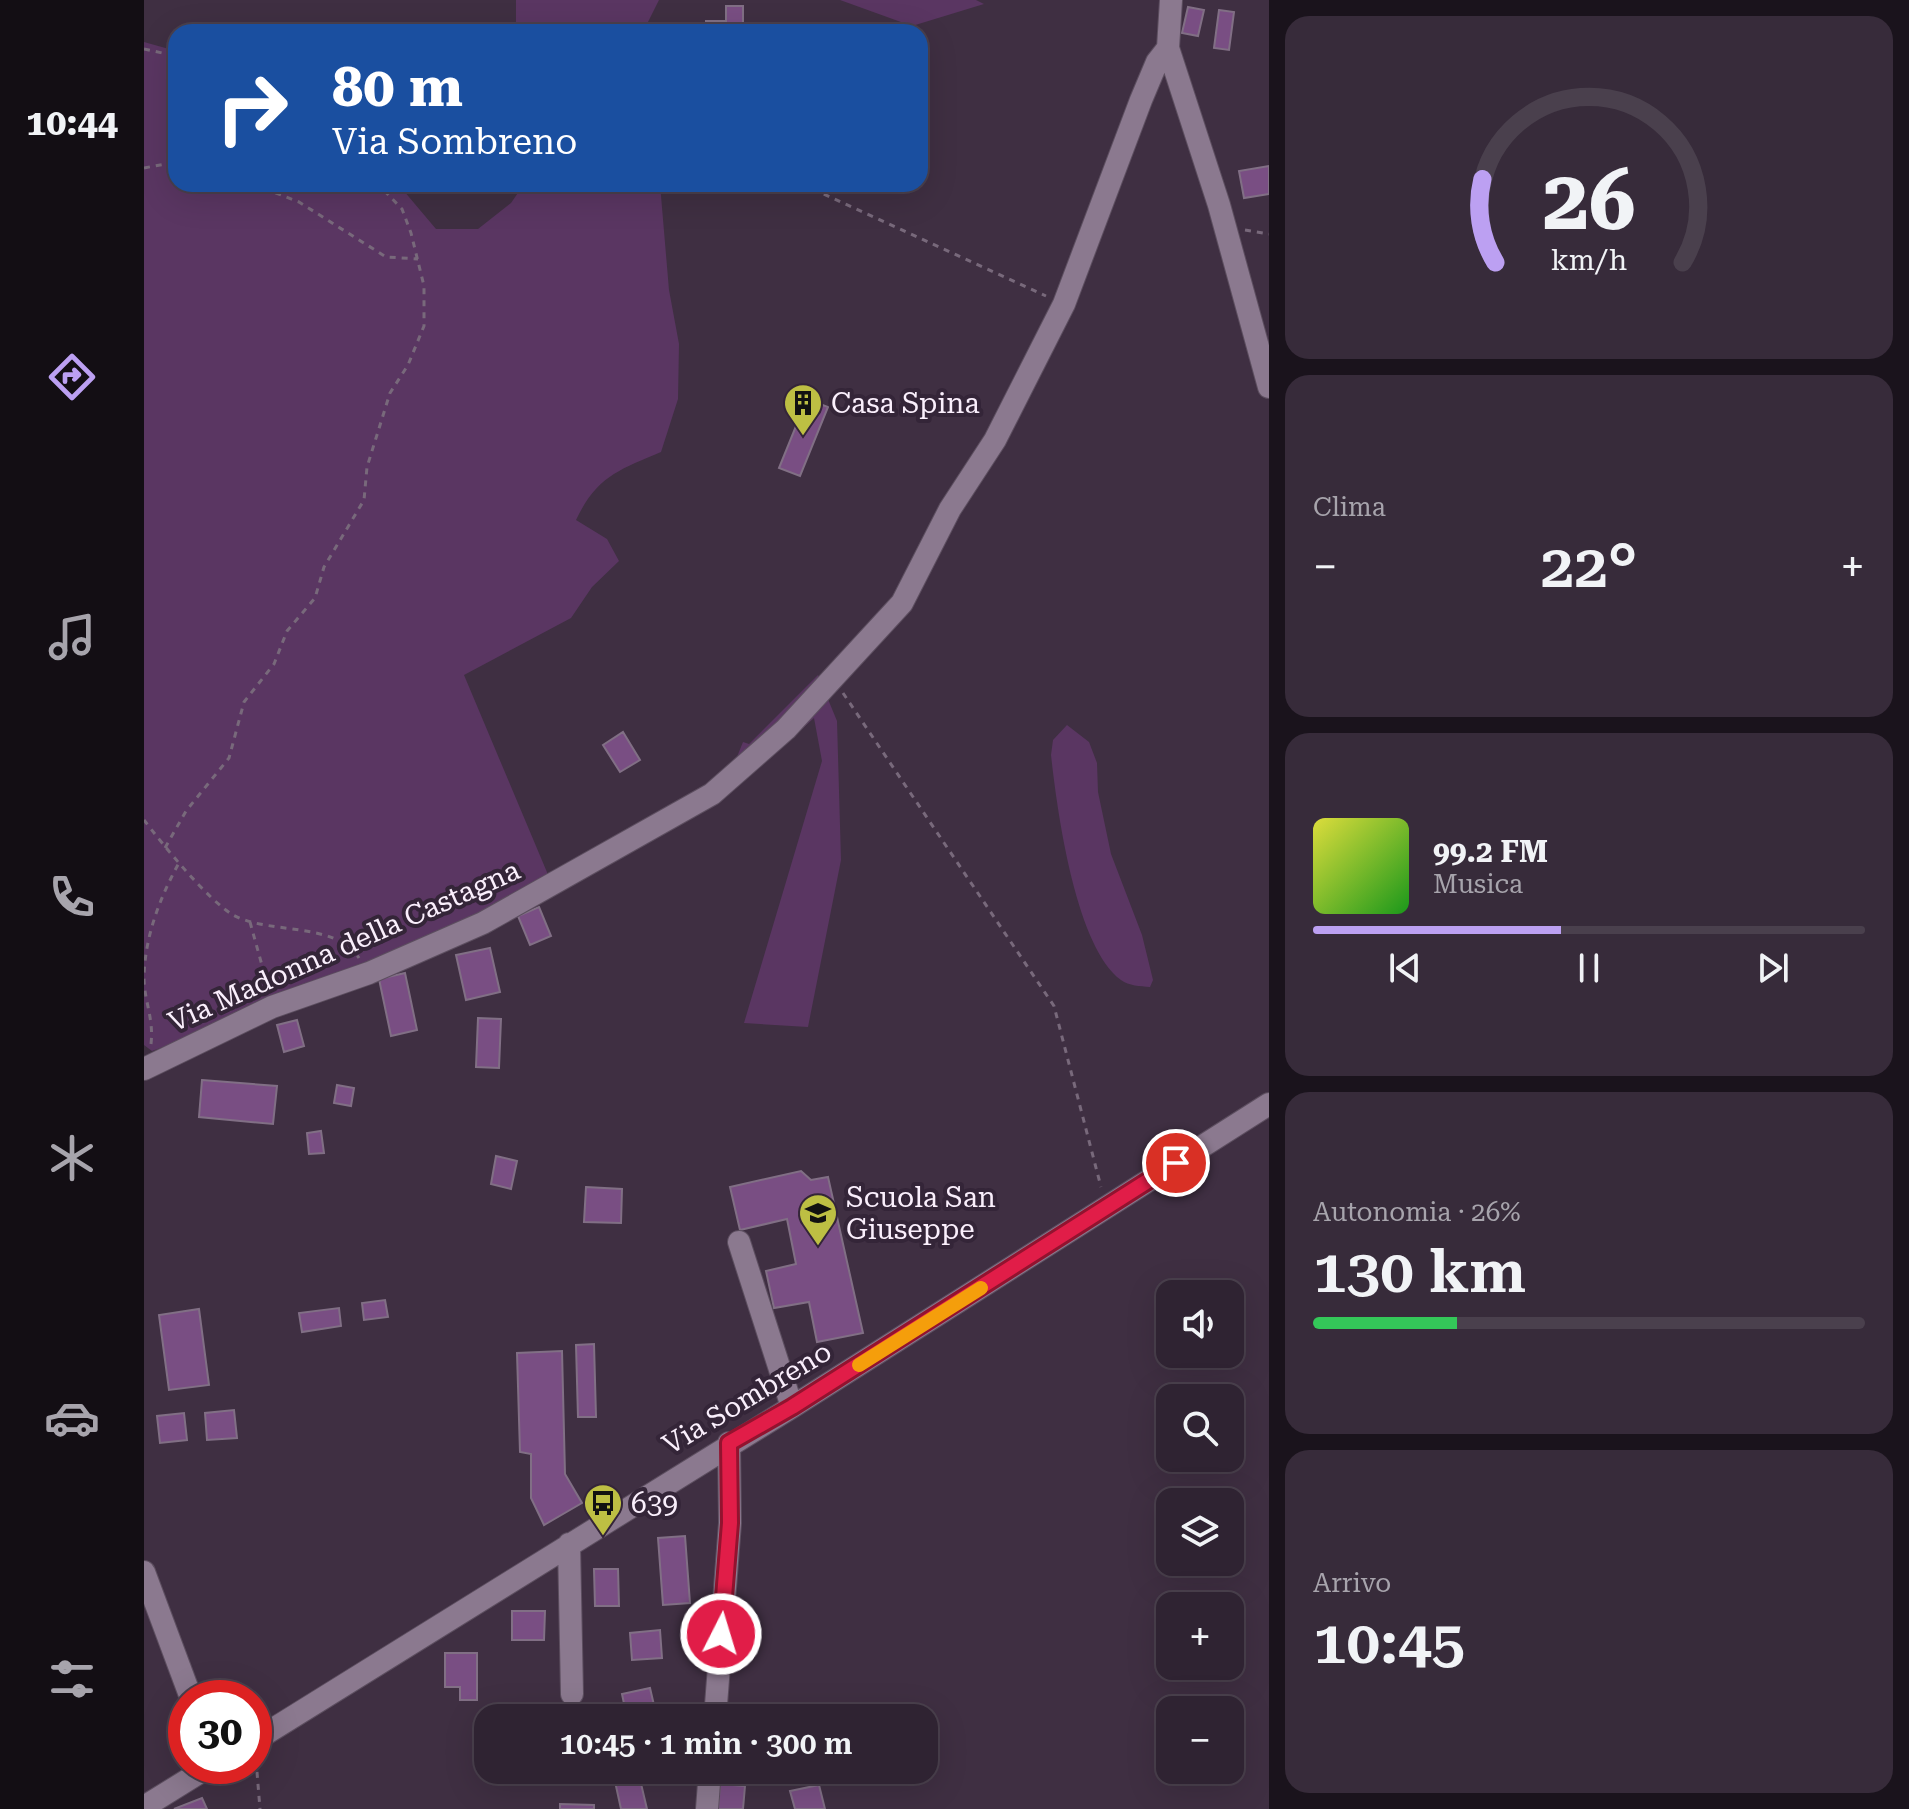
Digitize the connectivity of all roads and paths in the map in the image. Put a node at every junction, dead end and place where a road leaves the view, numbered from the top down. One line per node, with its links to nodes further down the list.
1 (1171, 0): 2 (street)
2 (1168, 48): 11 (street, Via Madonna della Castagna); 12 (street)
3 (144, 49): 4 (path)
4 (168, 54)
5 (168, 164): 6 (path)
6 (144, 168)
7 (273, 192): 10 (path)
8 (386, 192): 10 (path)
9 (819, 192): 11 (path)
10 (418, 259): 15 (path)
11 (1064, 304): 13 (street, Via Madonna della Castagna)
12 (1269, 387)
13 (831, 684): 18 (street, Via Madonna della Castagna); 22 (path)
14 (144, 820): 15 (path)
15 (165, 848): 16 (path)
16 (180, 861): 17 (path); 20 (path)
17 (250, 922): 18 (path); 19 (path)
18 (369, 973): 19 (street, Via Madonna della Castagna)
19 (272, 1007): 20 (street, Via Madonna della Castagna)
20 (148, 1065)
21 (1269, 1104): 22 (street, Via Sombreno)
22 (1106, 1208): 24 (street, Via Sombreno)
23 (739, 1242): 24 (street)
24 (792, 1407): 25 (street, Via Sombreno)
25 (729, 1443): 26 (street, Via Sombreno); 30 (street)
26 (569, 1544): 29 (street); 31 (street, Via Sombreno)
27 (144, 1572): 28 (street)
28 (184, 1680)
29 (572, 1694)
30 (716, 1704)
31 (272, 1730)
32 (181, 1784): 35 (street)
33 (258, 1784): 36 (path)
34 (709, 1784): 37 (street)
35 (144, 1807)
36 (260, 1809)
37 (707, 1809)

